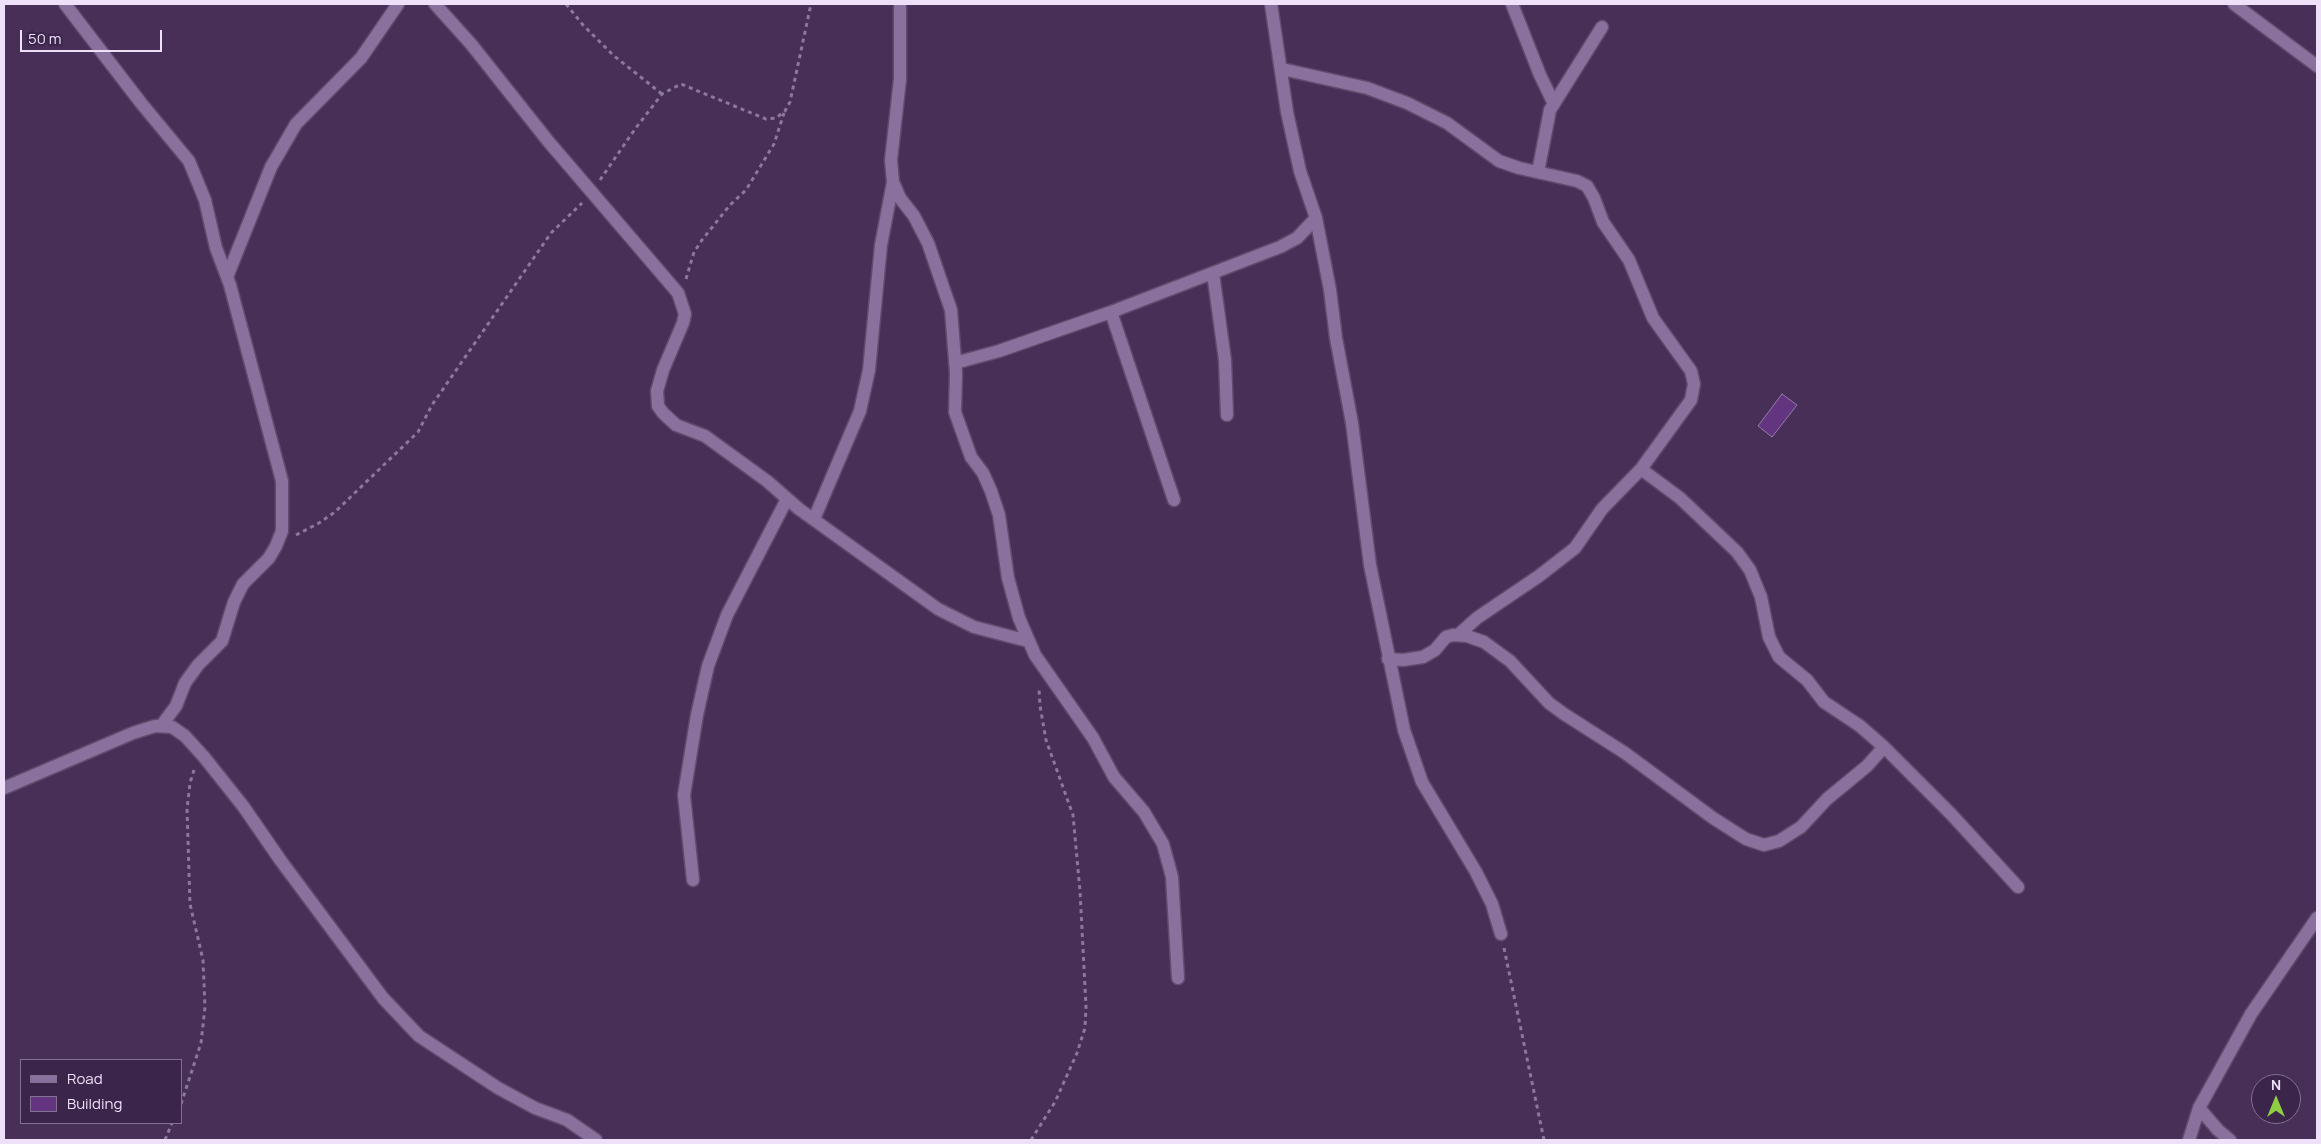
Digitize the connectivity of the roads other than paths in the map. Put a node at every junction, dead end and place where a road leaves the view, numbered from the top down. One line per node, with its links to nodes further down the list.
1 (65, 4): 16 (street)
2 (398, 4): 16 (street)
3 (435, 4): 21 (street)
4 (900, 4): 13 (street)
5 (1271, 4): 10 (street)
6 (1512, 4): 11 (street)
7 (2234, 4): 9 (street)
8 (1602, 27): 11 (street)
9 (2317, 66)
10 (1282, 69): 12 (street); 14 (street)
11 (1554, 104): 12 (street)
12 (1538, 172): 20 (street)
13 (893, 182): 18 (street); 23 (street)
14 (1316, 218): 15 (street); 26 (street)
15 (1213, 273): 17 (street); 19 (street)
16 (227, 277): 27 (street)
17 (1111, 312): 18 (street); 22 (street)
18 (955, 363): 25 (street)
19 (1227, 415)
20 (1641, 469): 24 (street); 28 (street)
21 (787, 499): 23 (street); 30 (street)
22 (1174, 500)
23 (814, 519): 25 (street)
24 (1458, 635): 26 (street); 28 (street)
25 (1028, 641): 35 (street)
26 (1388, 659): 33 (street)
27 (161, 726): 29 (street); 37 (street)
28 (1884, 746): 31 (street)
29 (4, 788)
30 (693, 880)
31 (2018, 887)
32 (2317, 918): 34 (street)
33 (1501, 934)
34 (2312, 934): 36 (street)
35 (1178, 978)
36 (2199, 1108): 38 (street); 39 (street)
37 (596, 1140)
38 (2189, 1140)
39 (2230, 1140)

